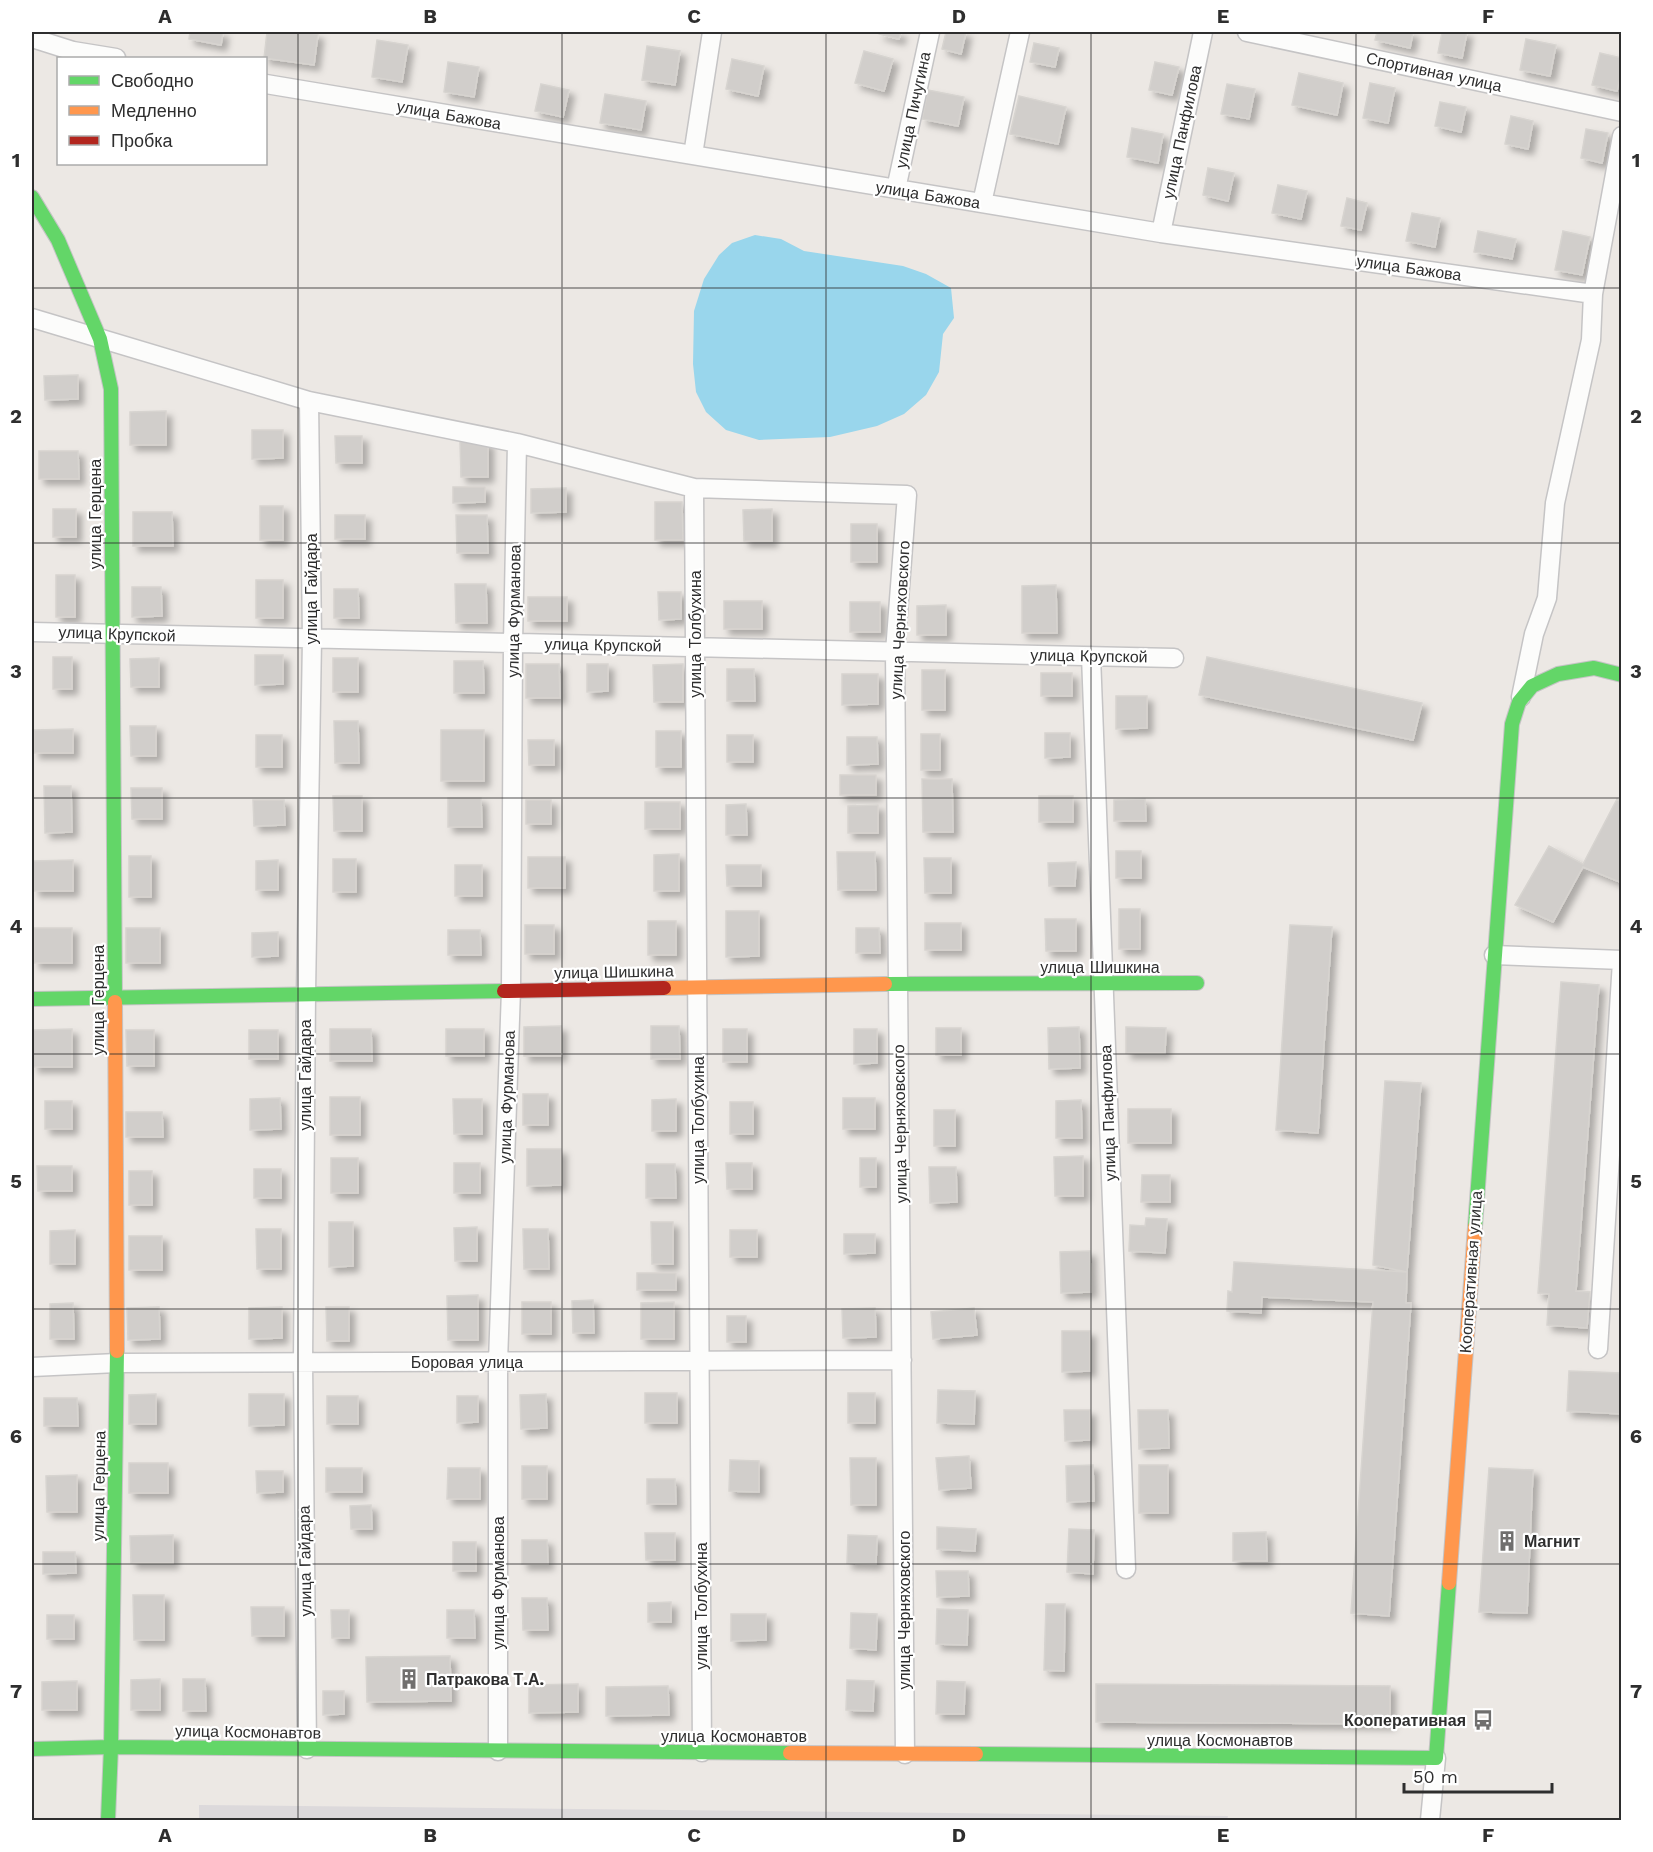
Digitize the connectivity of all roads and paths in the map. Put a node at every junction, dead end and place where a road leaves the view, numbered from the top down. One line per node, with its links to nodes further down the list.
1 (712, 32): 11 (street)
2 (930, 32): 12 (street, улица Пичугина)
3 (1020, 32): 14 (street)
4 (1203, 32): 15 (street, улица Панфилова)
5 (1247, 32): 9 (street, Спортивная улица)
6 (32, 38): 7 (street)
7 (110, 57)
8 (267, 84): 11 (street, улица Бажова)
9 (1622, 112)
10 (1622, 136): 16 (street)
11 (693, 155): 12 (street, улица Бажова)
12 (896, 189): 14 (street, улица Бажова)
13 (32, 197): 18 (street, улица Герцена)
14 (982, 203): 15 (street, улица Бажова)
15 (1161, 233): 16 (street, улица Бажова)
16 (1593, 294): 31 (street)
17 (32, 318): 18 (street)
18 (100, 339): 19 (street); 23 (street, улица Герцена)
19 (309, 401): 20 (street); 24 (street, улица Гайдара)
20 (517, 443): 21 (street); 25 (street, улица Фурманова)
21 (694, 488): 26 (street, улица Толбухина); 27 (street, улица Черняховского)
22 (32, 632): 23 (street, улица Крупской)
23 (112, 634): 24 (street, улица Крупской); 40 (street, улица Герцена)
24 (312, 639): 25 (street, улица Крупской); 39 (street, улица Гайдара)
25 (513, 643): 26 (street, улица Крупской); 38 (street, улица Фурманова)
26 (695, 647): 27 (street, улица Крупской); 37 (street, улица Толбухина)
27 (896, 652): 28 (street, улица Крупской); 36 (street, улица Черняховского)
28 (1090, 656): 29 (street, улица Крупской); 34 (street, улица Панфилова)
29 (1174, 658)
30 (1622, 675): 31 (street)
31 (1520, 702): 32 (street, Кооперативная улица)
32 (1494, 955): 33 (street); 56 (street, Кооперативная улица)
33 (1621, 960): 42 (street)
34 (1103, 983): 35 (street, улица Шишкина); 36 (street, улица Шишкина); 49 (street, улица Панфилова)
35 (1197, 983)
36 (898, 984): 37 (street, улица Шишкина); 43 (street, улица Черняховского)
37 (697, 987): 38 (street, улица Шишкина); 44 (street, улица Толбухина)
38 (511, 990): 39 (street, улица Шишкина); 46 (street, улица Фурманова)
39 (306, 993): 40 (street, улица Шишкина); 45 (street, улица Гайдара)
40 (115, 996): 41 (street, улица Шишкина); 47 (street, улица Герцена)
41 (32, 999)
42 (1598, 1348)
43 (902, 1360): 44 (street, Боровая улица); 55 (street, улица Черняховского)
44 (699, 1361): 46 (street, Боровая улица); 54 (street, улица Толбухина)
45 (303, 1362): 46 (street, Боровая улица); 47 (street, Боровая улица); 52 (street, улица Гайдара)
46 (498, 1362): 53 (street, улица Фурманова)
47 (117, 1363): 48 (street, Боровая улица); 50 (street, улица Герцена)
48 (32, 1366)
49 (1126, 1569)
50 (111, 1747): 51 (street, улица Космонавтов); 52 (street, улица Космонавтов); 57 (street, улица Герцена)
51 (32, 1749)
52 (306, 1749): 53 (street, улица Космонавтов)
53 (498, 1751): 54 (street, улица Космонавтов)
54 (702, 1752): 55 (street, улица Космонавтов)
55 (905, 1754): 56 (street, улица Космонавтов)
56 (1436, 1758): 58 (street, Кооперативная улица)
57 (108, 1821)
58 (1430, 1821)

